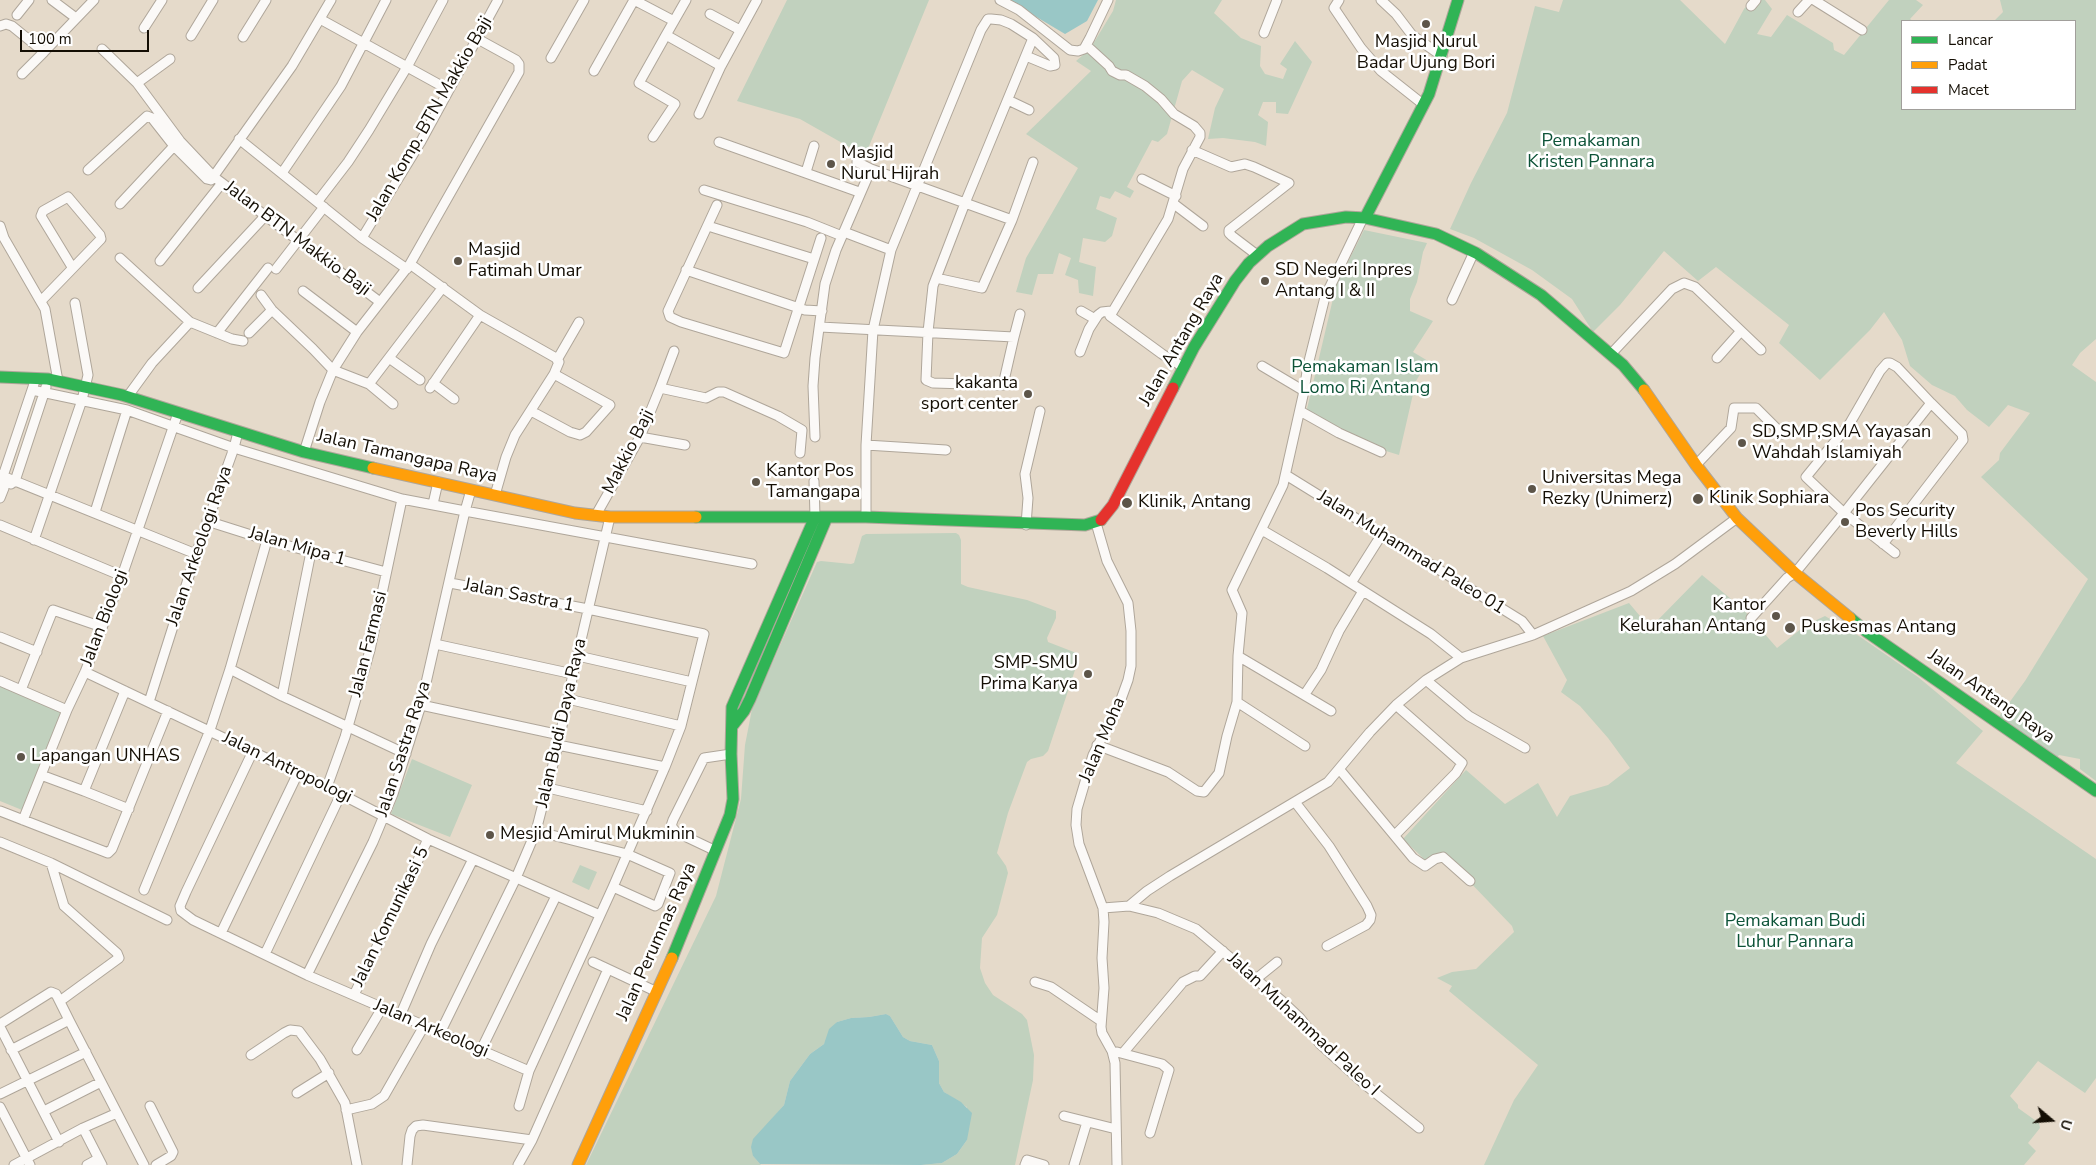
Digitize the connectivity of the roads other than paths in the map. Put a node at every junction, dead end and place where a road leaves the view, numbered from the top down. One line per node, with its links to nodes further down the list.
1 (29, 0): 25 (street)
2 (52, 0): 26 (street)
3 (94, 0): 26 (street)
4 (162, 0): 30 (street)
5 (214, 0): 35 (street)
6 (266, 0): 36 (street)
7 (331, 0): 27 (street)
8 (386, 0): 39 (street)
9 (443, 0): 48 (street)
10 (498, 0): 37 (street, Jalan Komp. BTN Makkio Baji)
11 (584, 0): 46 (street)
12 (634, 0): 28 (street); 49 (street)
13 (686, 0): 28 (street)
14 (756, 0): 31 (street)
15 (1000, 0): 40 (street)
16 (1108, 0): 40 (street)
17 (1277, 0): 33 (street)
18 (1339, 0): 54 (street)
19 (1381, 0): 44 (street)
20 (1458, 0): 44 (main road)
21 (1809, 0): 23 (street)
22 (1814, 0): 32 (street)
23 (1798, 12)
24 (710, 14): 31 (street)
25 (17, 15)
26 (76, 18): 42 (street)
27 (320, 19): 39 (street); 58 (street)
28 (674, 21): 34 (street)
29 (0, 26): 42 (street)
30 (144, 28)
31 (740, 30): 47 (street)
32 (1862, 30)
33 (1264, 33)
34 (666, 35): 47 (street); 57 (street)
35 (192, 36)
36 (243, 37)
37 (476, 38): 52 (street, Jalan Komp. BTN Makkio Baji); 95 (street)
38 (1033, 38): 43 (street); 43 (street); 71 (street)
39 (364, 42): 48 (street); 68 (street)
40 (1086, 45): 62 (street)
41 (102, 49): 51 (street)
42 (44, 52): 50 (street)
43 (1026, 56): 53 (street)
44 (1442, 56): 54 (main road)
45 (170, 58): 51 (street)
46 (551, 58)
47 (720, 66): 56 (street)
48 (407, 67): 52 (street); 77 (street)
49 (594, 71)
50 (22, 74)
51 (137, 83): 70 (street)
52 (449, 90): 86 (street, Jalan Komp. BTN Makkio Baji)
53 (1008, 100): 55 (street); 75 (street)
54 (1424, 105): 80 (main road)
55 (1029, 110)
56 (699, 114)
57 (653, 137)
58 (239, 139): 68 (street); 70 (street)
59 (718, 142): 67 (street)
60 (174, 146): 66 (street); 70 (street); 76 (street)
61 (814, 146): 67 (street)
62 (1192, 150): 74 (street); 91 (street)
63 (857, 162): 65 (street)
64 (1033, 162): 81 (street)
65 (868, 168): 71 (street); 73 (street)
66 (88, 170)
67 (806, 172): 73 (street)
68 (282, 174): 77 (street)
69 (1142, 179): 74 (street)
70 (218, 180): 79 (street, Jalan BTN Makkio Baji); 94 (street)
71 (917, 184): 75 (street); 89 (street)
72 (704, 190): 85 (street)
73 (854, 190): 85 (street)
74 (1175, 200): 84 (street); 111 (street)
75 (965, 203): 81 (street); 98 (street)
76 (120, 204)
77 (321, 204): 86 (street); 88 (street)
78 (717, 205): 83 (street)
79 (266, 215): 88 (street, Jalan BTN Makkio Baji); 100 (street)
80 (1364, 218): 90 (main road, Jalan Antang Raya); 91 (main road, Jalan Antang Raya); 145 (street)
81 (1012, 220): 98 (street)
82 (0, 226): 103 (street)
83 (708, 226): 93 (street); 97 (street)
84 (1203, 226)
85 (839, 234): 89 (street); 109 (street)
86 (362, 238): 95 (street)
87 (821, 238): 93 (street)
88 (298, 241): 105 (street, Jalan BTN Makkio Baji); 122 (street)
89 (891, 250): 118 (street)
90 (1474, 252): 104 (street); 129 (main road, Jalan Antang Raya)
91 (1258, 255): 134 (main road, Jalan Antang Raya)
92 (120, 258): 115 (street)
93 (814, 259): 107 (street)
94 (160, 261)
95 (408, 266): 99 (street); 105 (street)
96 (72, 267): 96 (street); 103 (street)
97 (686, 270): 107 (street); 107 (street)
98 (936, 278): 120 (street)
99 (443, 286): 113 (street); 130 (street)
100 (198, 288)
101 (303, 292): 119 (street)
102 (262, 295): 108 (street)
103 (41, 300): 139 (street)
104 (1452, 300)
105 (380, 302): 119 (street)
106 (75, 303): 142 (street)
107 (802, 309): 109 (street)
108 (272, 310): 123 (street); 135 (street)
109 (819, 310): 117 (street)
110 (1081, 311): 114 (street)
111 (1111, 312): 114 (street); 134 (street)
112 (1020, 314): 124 (street)
113 (480, 315): 132 (street); 148 (street)
114 (1095, 319): 128 (street)
115 (190, 322): 122 (street); 147 (street)
116 (579, 322): 132 (street)
117 (820, 327): 118 (street); 161 (street)
118 (873, 330): 120 (street); 162 (street)
119 (357, 332): 135 (street)
120 (928, 332): 124 (street); 124 (street)
121 (1741, 332): 126 (street); 129 (street); 131 (street)
122 (217, 333): 125 (street)
123 (249, 333)
124 (1014, 337)
125 (243, 341)
126 (1762, 350)
127 (674, 351): 143 (street, Makkio Baji)
128 (1080, 352)
129 (1611, 354): 169 (main road, Jalan Antang Raya)
130 (389, 358): 140 (street); 141 (street)
131 (1717, 358)
132 (558, 360): 136 (street)
133 (1262, 366): 145 (street)
134 (1183, 367): 191 (main road, Jalan Antang Raya)
135 (333, 370): 141 (street); 166 (street)
136 (554, 374): 153 (street); 153 (street)
137 (0, 377): 138 (main road, Jalan Tamangapa Raya)
138 (36, 378): 139 (main road, Jalan Tamangapa Raya); 144 (street)
139 (53, 380): 142 (main road, Jalan Tamangapa Raya); 146 (street)
140 (420, 380)
141 (369, 384): 151 (street)
142 (85, 387): 147 (main road, Jalan Tamangapa Raya); 149 (street)
143 (660, 388): 160 (street, Makkio Baji); 168 (street)
144 (32, 390): 146 (street, Jalan Arkeologi Raya); 170 (street)
145 (1304, 391): 155 (street)
146 (44, 392): 149 (street, Jalan Arkeologi Raya); 172 (street)
147 (128, 396): 156 (main road, Jalan Tamangapa Raya)
148 (454, 399)
149 (82, 400): 152 (street, Jalan Arkeologi Raya); 177 (street)
150 (1931, 403): 184 (street); 184 (street); 200 (street)
151 (393, 404)
152 (127, 410): 157 (street, Jalan Arkeologi Raya); 183 (street)
153 (531, 411): 178 (street)
154 (1040, 411): 193 (street)
155 (1300, 411): 167 (street); 171 (street)
156 (178, 412): 157 (street, Jalan Biologi); 158 (main road, Jalan Tamangapa Raya)
157 (173, 426): 164 (street, Jalan Arkeologi Raya); 194 (street, Jalan Biologi)
158 (238, 432): 164 (street); 166 (main road, Jalan Tamangapa Raya)
159 (1782, 434): 169 (street)
160 (640, 437): 163 (street); 185 (street, Makkio Baji)
161 (815, 437)
162 (866, 444): 165 (street); 187 (street)
163 (685, 445)
164 (234, 448): 180 (street); 190 (street, Jalan Arkeologi Raya)
165 (946, 450)
166 (304, 452): 174 (main road, Jalan Tamangapa Raya)
167 (1381, 452)
168 (800, 453)
169 (1696, 465): 189 (main road, Jalan Antang Raya)
170 (1, 475): 172 (street); 175 (street)
171 (1286, 475): 195 (street); 196 (street, Jalan Muhammad Paleo 01)
172 (15, 481): 175 (street); 177 (street)
173 (814, 481): 188 (street)
174 (438, 482): 176 (main road, Jalan Tamangapa Raya); 181 (street)
175 (4, 488): 179 (street)
176 (471, 490): 178 (main road, Jalan Tamangapa Raya); 182 (street, Jalan Sastra Raya)
177 (50, 495): 183 (street); 198 (street)
178 (495, 496): 185 (main road, Jalan Tamangapa Raya)
179 (0, 498)
180 (402, 499): 181 (street); 205 (street, Jalan Farmasi)
181 (433, 504): 182 (street)
182 (465, 511): 197 (street); 208 (street, Jalan Sastra Raya)
183 (94, 512): 194 (street)
184 (1844, 513): 200 (street); 206 (street)
185 (596, 515): 186 (main road, Jalan Tamangapa Raya)
186 (610, 517): 188 (main road, Jalan Tamangapa Raya); 197 (street, Jalan Budi Daya Raya)
187 (866, 517): 188 (main road); 193 (main road)
188 (821, 518): 249 (main road, Jalan Perumnas Raya)
189 (1737, 518): 206 (main road, Jalan Antang Raya); 214 (street)
190 (207, 521): 199 (street, Jalan Mipa 1); 203 (street, Jalan Arkeologi Raya)
191 (1096, 523): 193 (main road); 244 (street, Jalan Moha)
192 (0, 525): 198 (street)
193 (1026, 525)
194 (138, 530): 203 (street); 207 (street, Jalan Biologi)
195 (1262, 530): 209 (street); 219 (street)
196 (1382, 534): 209 (street); 214 (street, Jalan Muhammad Paleo 01)
197 (606, 537): 204 (street); 211 (street, Jalan Budi Daya Raya)
198 (34, 540): 207 (street)
199 (267, 540): 201 (street, Jalan Mipa 1); 221 (street)
200 (1883, 544): 202 (street)
201 (311, 552): 205 (street, Jalan Mipa 1); 230 (street)
202 (1895, 553)
203 (196, 554): 232 (street, Jalan Arkeologi Raya)
204 (752, 564)
205 (386, 572): 240 (street, Jalan Farmasi)
206 (1795, 573): 212 (street); 257 (main road, Jalan Antang Raya)
207 (122, 576): 213 (street, Jalan Biologi)
208 (450, 583): 211 (street, Jalan Sastra 1); 216 (street, Jalan Sastra Raya)
209 (1351, 583): 210 (street)
210 (1363, 591): 220 (street); 229 (street)
211 (588, 609): 218 (street, Jalan Budi Daya Raya); 226 (street, Jalan Sastra 1)
212 (1751, 618)
213 (102, 628): 217 (street); 222 (street, Jalan Biologi)
214 (1533, 635): 220 (street)
215 (0, 637): 217 (street)
216 (434, 644): 223 (street); 234 (street, Jalan Sastra Raya)
217 (37, 652): 227 (street)
218 (578, 656): 223 (street, Jalan Budi Daya Raya); 226 (street)
219 (1238, 656): 229 (street); 233 (street)
220 (1461, 658): 224 (street)
221 (230, 669): 230 (street); 241 (street)
222 (85, 672): 228 (street, Jalan Antropologi); 236 (street, Jalan Biologi)
223 (573, 674): 231 (street, Jalan Budi Daya Raya)
224 (1426, 680): 235 (street); 246 (street)
225 (0, 681): 227 (street)
226 (692, 682): 239 (street)
227 (21, 690): 236 (street)
228 (125, 691): 232 (street, Jalan Antropologi); 256 (street)
229 (1305, 694): 237 (street)
230 (282, 696): 240 (street)
231 (568, 699): 239 (street); 242 (street, Jalan Budi Daya Raya)
232 (149, 702): 238 (street, Jalan Antropologi)
233 (1237, 702): 244 (street); 245 (street)
234 (421, 705): 242 (street); 248 (street, Jalan Sastra Raya)
235 (1396, 705): 251 (street); 266 (street)
236 (67, 710): 253 (street, Jalan Biologi)
237 (1330, 710)
238 (168, 712): 241 (street, Jalan Antropologi); 260 (street)
239 (681, 726): 250 (street)
240 (348, 727): 248 (street); 254 (street, Jalan Farmasi)
241 (210, 730): 247 (street, Jalan Antropologi); 276 (street)
242 (560, 735): 243 (street, Jalan Budi Daya Raya)
243 (558, 745): 250 (street); 255 (street, Jalan Budi Daya Raya)
244 (1097, 745): 279 (street, Jalan Moha)
245 (1305, 746)
246 (1526, 748)
247 (253, 752): 252 (street, Jalan Antropologi); 282 (street, Jalan Arkeologi)
248 (406, 754): 263 (street, Jalan Sastra Raya)
249 (731, 754): 269 (main road, Jalan Perumnas Raya); 269 (street)
250 (665, 767): 262 (street)
251 (1340, 770): 259 (street); 266 (street)
252 (298, 773): 254 (street, Jalan Antropologi); 282 (street)
253 (41, 774): 256 (street); 264 (street, Jalan Biologi)
254 (327, 787): 258 (street, Jalan Antropologi)
255 (548, 788): 262 (street); 265 (street, Jalan Budi Daya Raya)
256 (84, 791): 260 (street)
257 (2096, 791)
258 (341, 794): 263 (street, Jalan Antropologi); 285 (street)
259 (1295, 802): 278 (street); 283 (street)
260 (128, 809): 264 (street)
261 (0, 811): 264 (street)
262 (646, 811): 270 (street)
263 (383, 816): 267 (street, Jalan Antropologi); 289 (street, Jalan Sastra Raya)
264 (22, 820)
265 (536, 831): 270 (street); 273 (street, Jalan Budi Daya Raya)
266 (1394, 836): 274 (street)
267 (428, 839): 271 (street, Jalan Antropologi); 293 (street, Jalan Komunikasi 5)
268 (0, 842): 272 (street)
269 (716, 851): 292 (main road, Jalan Perumnas Raya)
270 (627, 854): 275 (street); 275 (street)
271 (473, 859): 273 (street, Jalan Antropologi); 296 (street)
272 (51, 863): 281 (street); 294 (street)
273 (516, 878): 277 (street, Jalan Antropologi); 301 (street, Jalan Budi Daya Raya)
274 (1470, 881)
275 (613, 887): 280 (street)
276 (144, 890)
277 (556, 896): 280 (street, Jalan Antropologi); 304 (street)
278 (1129, 906): 279 (street, Jalan Muhammad Paleo I); 284 (street, Jalan Muhammad Paleo I)
279 (1103, 908): 298 (street, Jalan Moha)
280 (600, 915): 309 (street)
281 (167, 920)
282 (221, 933): 285 (street, Jalan Arkeologi)
283 (1327, 946)
284 (1223, 951): 290 (street, Jalan Muhammad Paleo I); 307 (street)
285 (265, 954): 289 (street, Jalan Arkeologi)
286 (593, 962): 288 (street)
287 (1277, 962): 290 (street)
288 (608, 969): 292 (street); 327 (street)
289 (307, 975): 293 (street, Jalan Arkeologi)
290 (1256, 979): 324 (street, Jalan Muhammad Paleo I)
291 (1035, 982): 298 (street)
292 (655, 991): 338 (main road, Jalan Perumnas Raya)
293 (354, 995): 295 (street, Jalan Arkeologi)
294 (60, 1001): 297 (street); 299 (street)
295 (382, 1008): 296 (street, Jalan Arkeologi); 303 (street)
296 (400, 1016): 300 (street, Jalan Arkeologi)
297 (70, 1020): 302 (street); 306 (street)
298 (1101, 1021): 305 (street, Jalan Moha)
299 (0, 1026): 302 (street)
300 (424, 1026): 301 (street, Jalan Arkeologi); 318 (street)
301 (440, 1033): 304 (street, Jalan Arkeologi)
302 (11, 1050): 311 (street)
303 (357, 1050)
304 (482, 1050): 309 (street, Jalan Arkeologi)
305 (1112, 1051): 307 (street); 325 (street, Jalan Moha)
306 (86, 1052): 311 (street); 312 (street)
307 (1123, 1053): 326 (street)
308 (251, 1055): 310 (street)
309 (529, 1071): 316 (street)
310 (329, 1073): 313 (street); 318 (street)
311 (27, 1079): 314 (street); 319 (street)
312 (101, 1082): 319 (street); 320 (street)
313 (297, 1093)
314 (0, 1094)
315 (150, 1106): 334 (street)
316 (519, 1106)
317 (0, 1107): 329 (street)
318 (346, 1110): 335 (street)
319 (44, 1112): 328 (street)
320 (117, 1113): 323 (street); 333 (street)
321 (1064, 1116): 322 (street)
322 (1087, 1122): 325 (street); 341 (street)
323 (83, 1128): 328 (street); 330 (street)
324 (1419, 1128)
325 (1116, 1129): 342 (street, Jalan Moha)
326 (1150, 1132)
327 (532, 1140): 336 (street); 337 (street)
328 (59, 1142): 329 (street)
329 (28, 1162): 331 (street)
330 (100, 1162): 332 (street)
331 (14, 1165)
332 (86, 1165)
333 (144, 1165)
334 (156, 1165)
335 (357, 1165)
336 (406, 1165)
337 (518, 1165)
338 (578, 1165)
339 (1026, 1165): 340 (street)
340 (1044, 1165)
341 (1074, 1165)
342 (1117, 1165)

